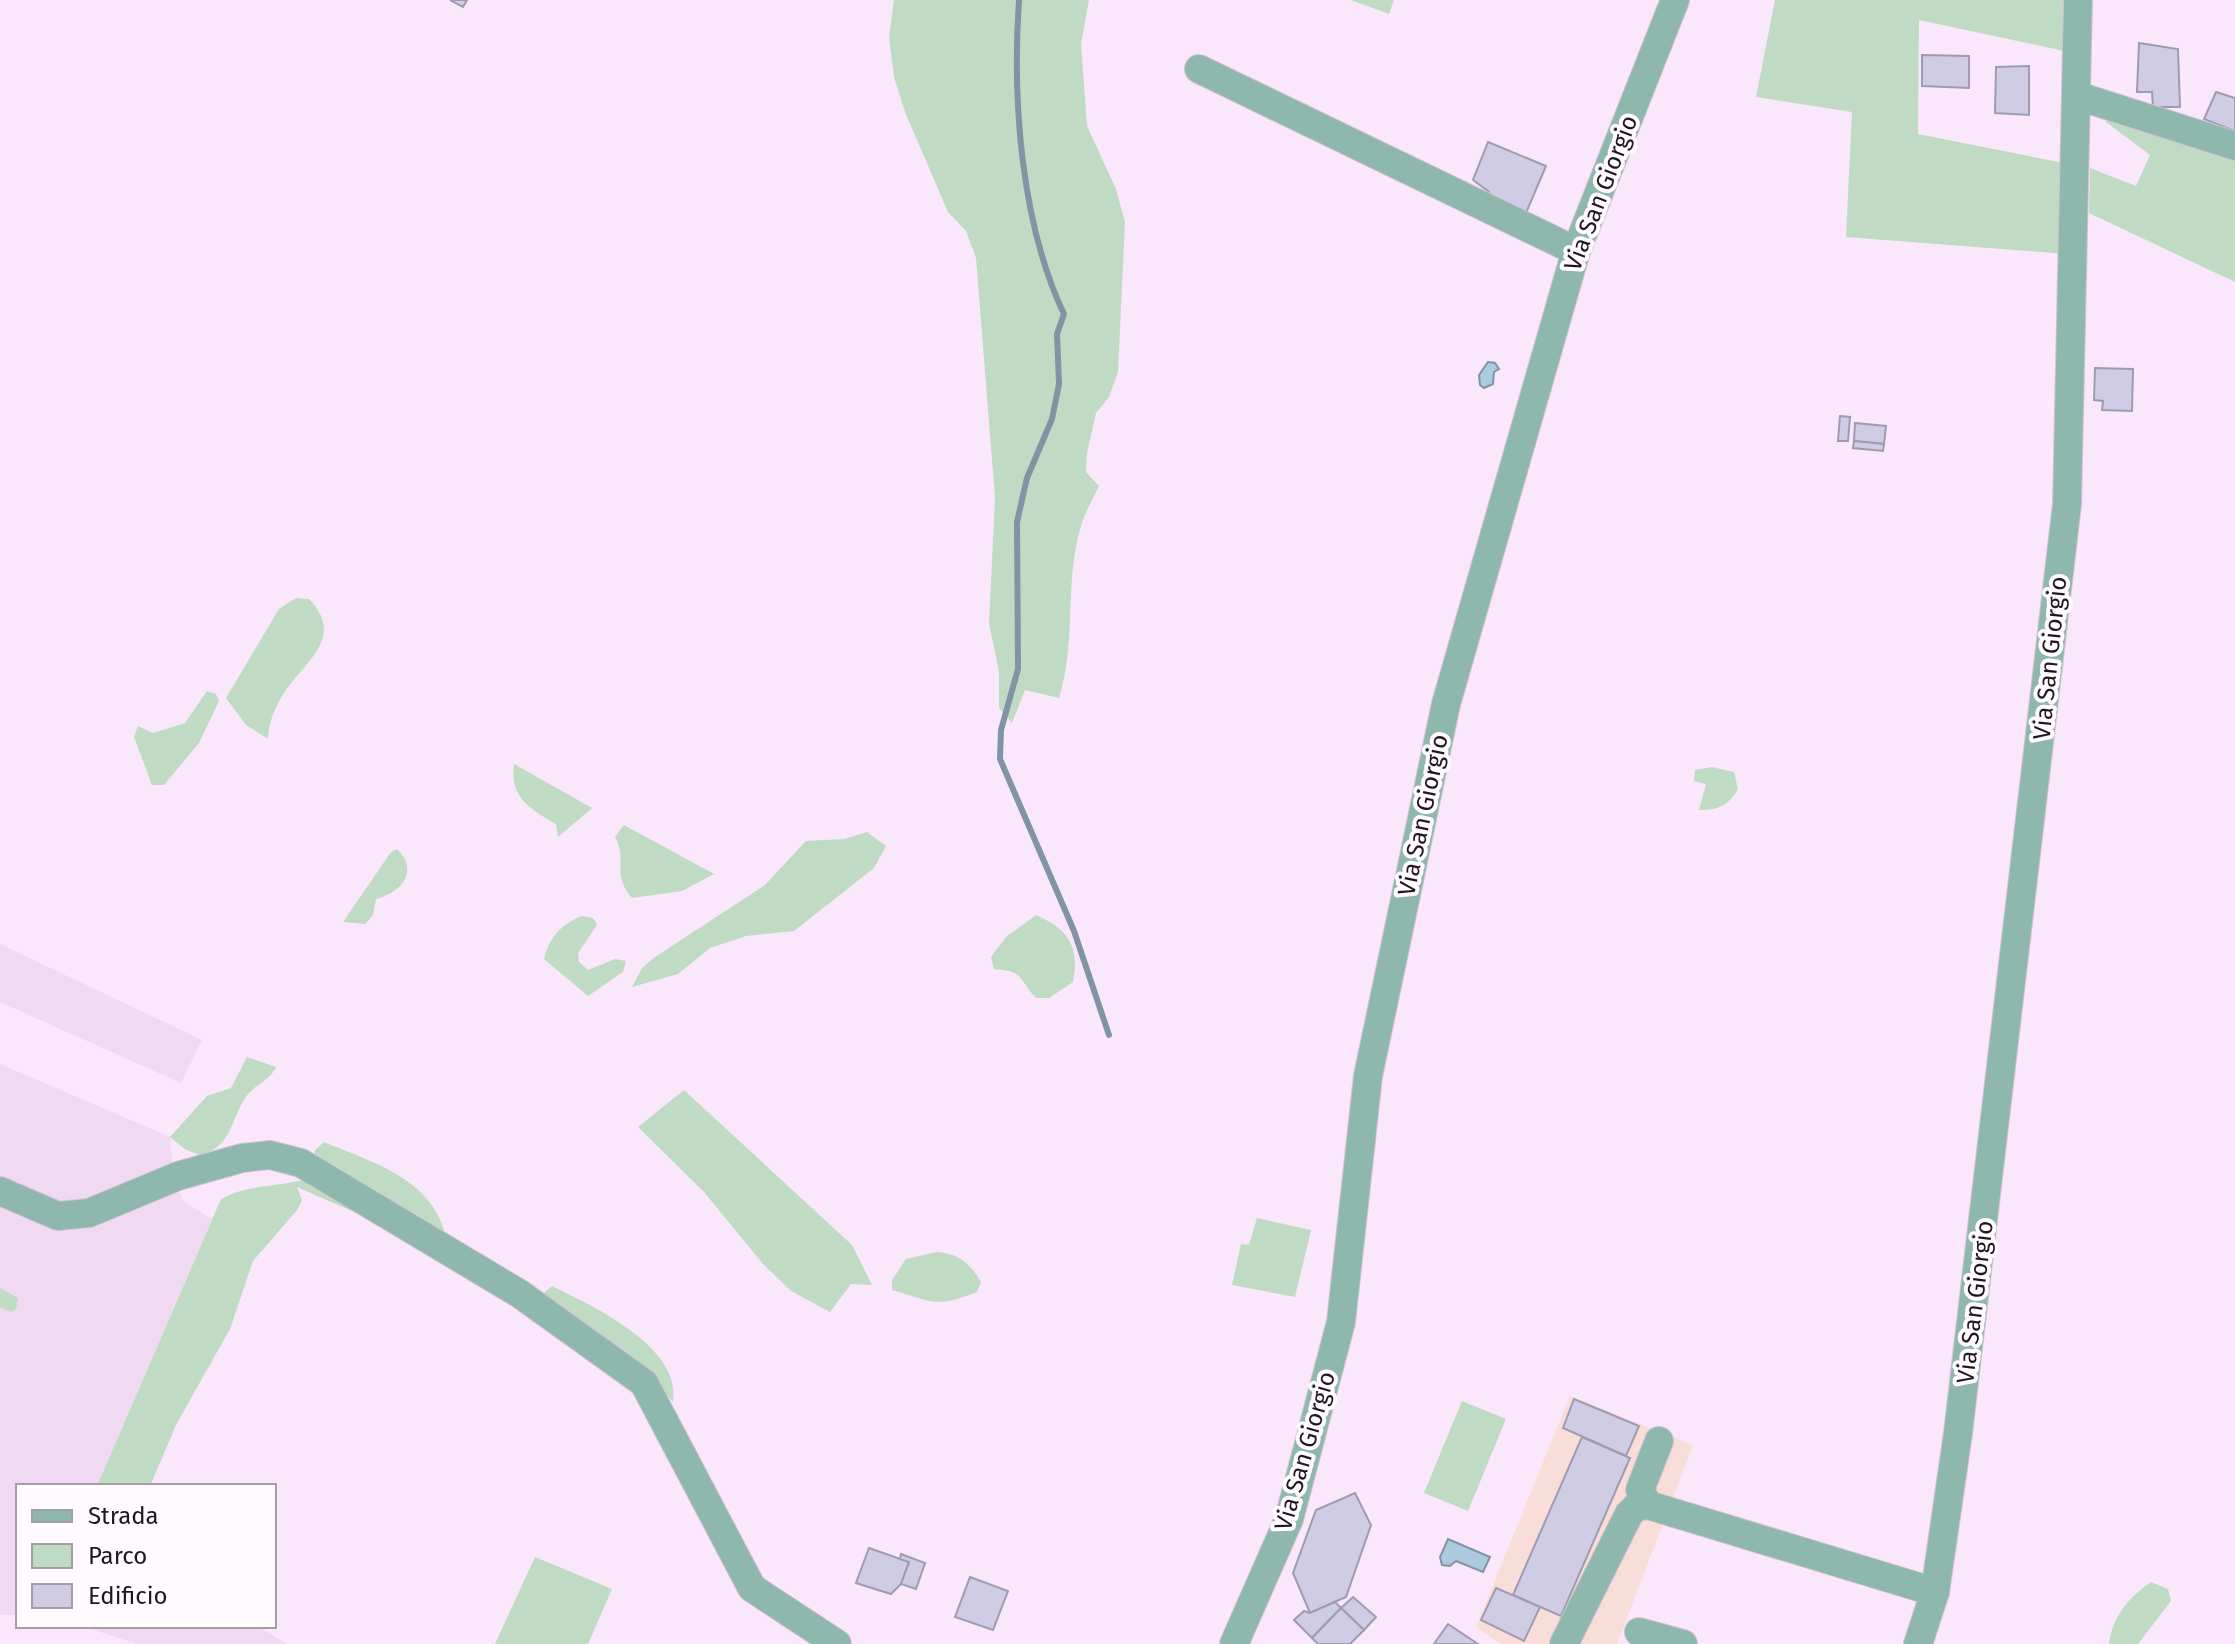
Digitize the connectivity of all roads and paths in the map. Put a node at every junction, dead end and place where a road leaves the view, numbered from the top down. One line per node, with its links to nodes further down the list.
1 (1675, 0): 6 (street, Via San Giorgio)
2 (2078, 0): 4 (street, Via San Giorgio)
3 (1199, 69): 6 (street)
4 (2078, 96): 5 (street); 10 (street, Via San Giorgio)
5 (2235, 146)
6 (1576, 251): 13 (street, Via San Giorgio)
7 (0, 1191): 12 (street)
8 (1659, 1441): 9 (street)
9 (1648, 1505): 10 (street); 14 (street)
10 (1935, 1592): 16 (street, Via San Giorgio)
11 (1639, 1632): 15 (street)
12 (837, 1644)
13 (1234, 1644)
14 (1564, 1644)
15 (1683, 1644)
16 (1918, 1644)

